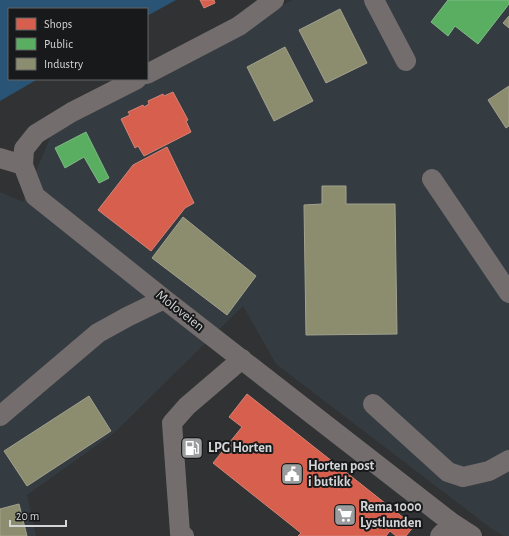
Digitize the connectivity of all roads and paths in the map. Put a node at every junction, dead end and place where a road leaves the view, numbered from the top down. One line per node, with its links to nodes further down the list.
1 (274, 0): 4 (street)
2 (374, 0): 3 (street)
3 (406, 61)
4 (148, 73)
5 (135, 80): 7 (street)
6 (0, 158): 7 (street)
7 (23, 166): 10 (street, Moloveien)
8 (432, 179): 9 (street)
9 (509, 293)
10 (164, 299): 11 (street, Moloveien); 13 (street)
11 (242, 359): 15 (street, Moloveien); 16 (street)
12 (372, 404): 14 (street)
13 (0, 416)
14 (509, 460)
15 (446, 529): 17 (street, Moloveien)
16 (184, 536)
17 (472, 536)

